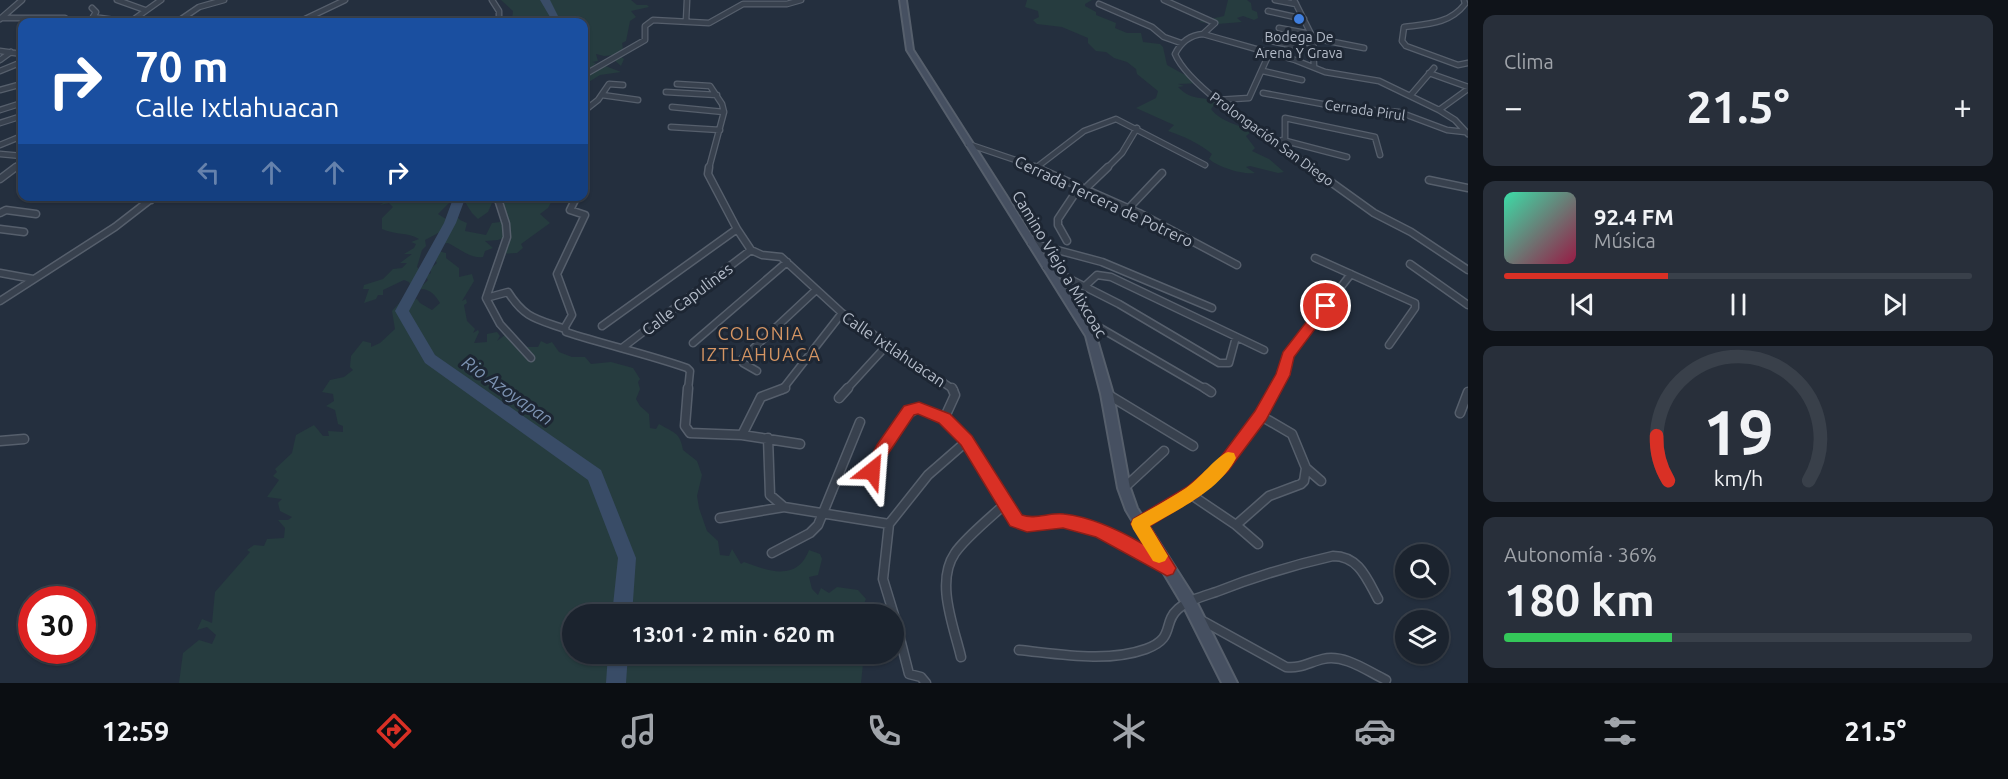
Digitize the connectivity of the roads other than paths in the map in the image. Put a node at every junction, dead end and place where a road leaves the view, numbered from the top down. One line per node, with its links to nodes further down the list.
1 (22, 0): 23 (street)
2 (117, 0): 16 (street)
3 (161, 0): 16 (street)
4 (224, 0): 20 (street)
5 (345, 0): 21 (street)
6 (492, 0): 22 (street)
7 (687, 0): 26 (street)
8 (801, 0): 26 (street)
9 (903, 0): 79 (main road, Camino Viejo a Mixcoac)
10 (1164, 0): 28 (street)
11 (1275, 0): 13 (street)
12 (1464, 0): 39 (street)
13 (1295, 2): 25 (street)
14 (1099, 4): 31 (street)
15 (92, 9): 18 (street)
16 (145, 10): 19 (street)
17 (1268, 12): 25 (street)
18 (105, 18)
19 (135, 18)
20 (183, 18)
21 (307, 18)
22 (499, 18)
23 (0, 19): 24 (street)
24 (18, 19)
25 (1304, 19): 29 (street)
26 (686, 21): 45 (street)
27 (1279, 28): 29 (street)
28 (1203, 34): 31 (street); 37 (street)
29 (1312, 36): 32 (street); 33 (street)
30 (1266, 40): 33 (street)
31 (1181, 43): 61 (street, Prolongación San Diego)
32 (1364, 48)
33 (1315, 50): 41 (street)
34 (0, 51): 35 (street)
35 (11, 52): 36 (street); 38 (street)
36 (18, 53)
37 (1269, 54): 41 (street); 44 (street)
38 (0, 60)
39 (1468, 63)
40 (18, 64): 43 (street)
41 (1314, 67): 51 (street)
42 (1434, 68): 46 (street)
43 (0, 71)
44 (1263, 71): 47 (street); 61 (street)
45 (588, 73)
46 (1429, 73): 52 (street); 59 (street)
47 (1302, 80)
48 (676, 84): 58 (street)
49 (18, 85): 53 (street)
50 (623, 85): 57 (street)
51 (1394, 87): 56 (street); 59 (street)
52 (1468, 88): 67 (street)
53 (0, 90)
54 (666, 92): 58 (street)
55 (1263, 93): 75 (street, Cerrada Pirul)
56 (1393, 94)
57 (602, 95): 60 (street); 64 (street)
58 (717, 95): 68 (street)
59 (1410, 96): 67 (street)
60 (638, 100)
61 (1217, 100): 77 (street, Prolongación San Diego)
62 (18, 104): 63 (street)
63 (11, 106): 66 (street); 69 (street)
64 (588, 107)
65 (672, 107): 68 (street)
66 (0, 110)
67 (1439, 110): 75 (street)
68 (724, 112): 74 (street)
69 (18, 114)
70 (18, 119): 71 (street)
71 (0, 123)
72 (671, 127): 74 (street)
73 (1137, 128): 86 (street); 87 (street); 91 (street)
74 (720, 130): 100 (street)
75 (1467, 133)
76 (18, 138): 80 (street)
77 (1273, 140): 78 (street); 110 (street, Prolongación San Diego)
78 (1285, 140): 82 (street); 84 (street)
79 (968, 144): 87 (street, Cerrada Tercera de Potrero); 103 (main road, Camino Viejo a Mixcoac)
80 (0, 145)
81 (0, 154): 83 (street)
82 (1380, 155)
83 (18, 156)
84 (1347, 157)
85 (18, 165): 89 (street)
86 (1205, 165)
87 (1037, 167): 91 (street, Cerrada Tercera de Potrero)
88 (1162, 173): 96 (street)
89 (0, 179)
90 (1429, 180): 92 (street)
91 (1083, 188): 96 (street, Cerrada Tercera de Potrero); 102 (street)
92 (1468, 188)
93 (149, 201): 113 (street)
94 (499, 201): 116 (street)
95 (574, 201): 123 (street)
96 (1128, 209): 108 (street, Cerrada Tercera de Potrero)
97 (0, 213): 98 (street)
98 (36, 214)
99 (0, 229): 101 (street)
100 (737, 229): 104 (street); 122 (street)
101 (24, 232)
102 (1067, 241)
103 (1031, 243): 109 (main road, Camino Viejo a Mixcoac); 119 (street)
104 (752, 250): 106 (street, Calle Ixtlahuacan); 128 (street, Calle Capulines)
105 (1315, 258): 112 (street)
106 (787, 262): 115 (street, Calle Ixtlahuacan); 125 (street)
107 (1410, 264): 118 (street)
108 (1237, 265)
109 (1046, 267): 114 (street); 121 (main road, Camino Viejo a Mixcoac)
110 (1468, 270)
111 (0, 273): 113 (street)
112 (1351, 274): 127 (street); 137 (street)
113 (33, 279): 117 (street)
114 (1085, 286): 124 (street); 124 (street)
115 (816, 290): 120 (street, Calle Ixtlahuacan); 131 (street)
116 (486, 298): 123 (street); 130 (street)
117 (0, 301)
118 (1468, 305)
119 (1212, 308)
120 (842, 313): 126 (street, Calle Ixtlahuacan); 140 (street)
121 (1078, 315): 132 (street); 134 (main road, Camino Viejo a Mixcoac)
122 (602, 326)
123 (565, 329): 128 (street)
124 (1236, 337): 129 (street)
125 (693, 342)
126 (889, 343): 135 (street); 138 (street, Calle Ixtlahuacan)
127 (1389, 345)
128 (622, 348): 140 (street)
129 (1264, 350)
130 (531, 358)
131 (757, 371)
132 (1211, 392)
133 (1468, 392): 136 (street)
134 (1107, 394): 146 (street); 151 (main road, Camino Viejo a Mixcoac)
135 (839, 398)
136 (1460, 413)
137 (1261, 416): 148 (street); 152 (street)
138 (944, 418): 144 (street); 149 (street)
139 (860, 422): 155 (street)
140 (742, 435): 141 (street)
141 (768, 438): 145 (street); 154 (street)
142 (24, 439): 143 (street)
143 (0, 441)
144 (967, 441): 153 (street); 157 (street)
145 (800, 444)
146 (1193, 446)
147 (1164, 451): 151 (street)
148 (1306, 468): 150 (street); 159 (street)
149 (872, 471)
150 (1321, 481)
151 (1124, 488): 158 (main road, Camino Viejo a Mixcoac)
152 (1190, 494): 158 (street); 159 (street)
153 (1005, 504): 162 (street); 169 (street)
154 (783, 507): 155 (street); 156 (street)
155 (822, 514): 157 (street); 161 (street)
156 (720, 518)
157 (889, 524): 165 (street)
158 (1139, 524): 162 (main road, Camino Viejo a Mixcoac)
159 (1236, 525): 160 (street)
160 (1258, 543)
161 (772, 553)
162 (1167, 568): 164 (main road, Camino Viejo a Mixcoac)
163 (1378, 599): 164 (street)
164 (1189, 602): 166 (main road, Camino Viejo a Mixcoac); 167 (street)
165 (891, 604)
166 (1196, 616): 170 (street); 172 (main road, Camino Viejo a Mixcoac)
167 (1019, 650)
168 (904, 654): 171 (street)
169 (961, 657)
170 (1386, 680)
171 (926, 683)
172 (1230, 683)

